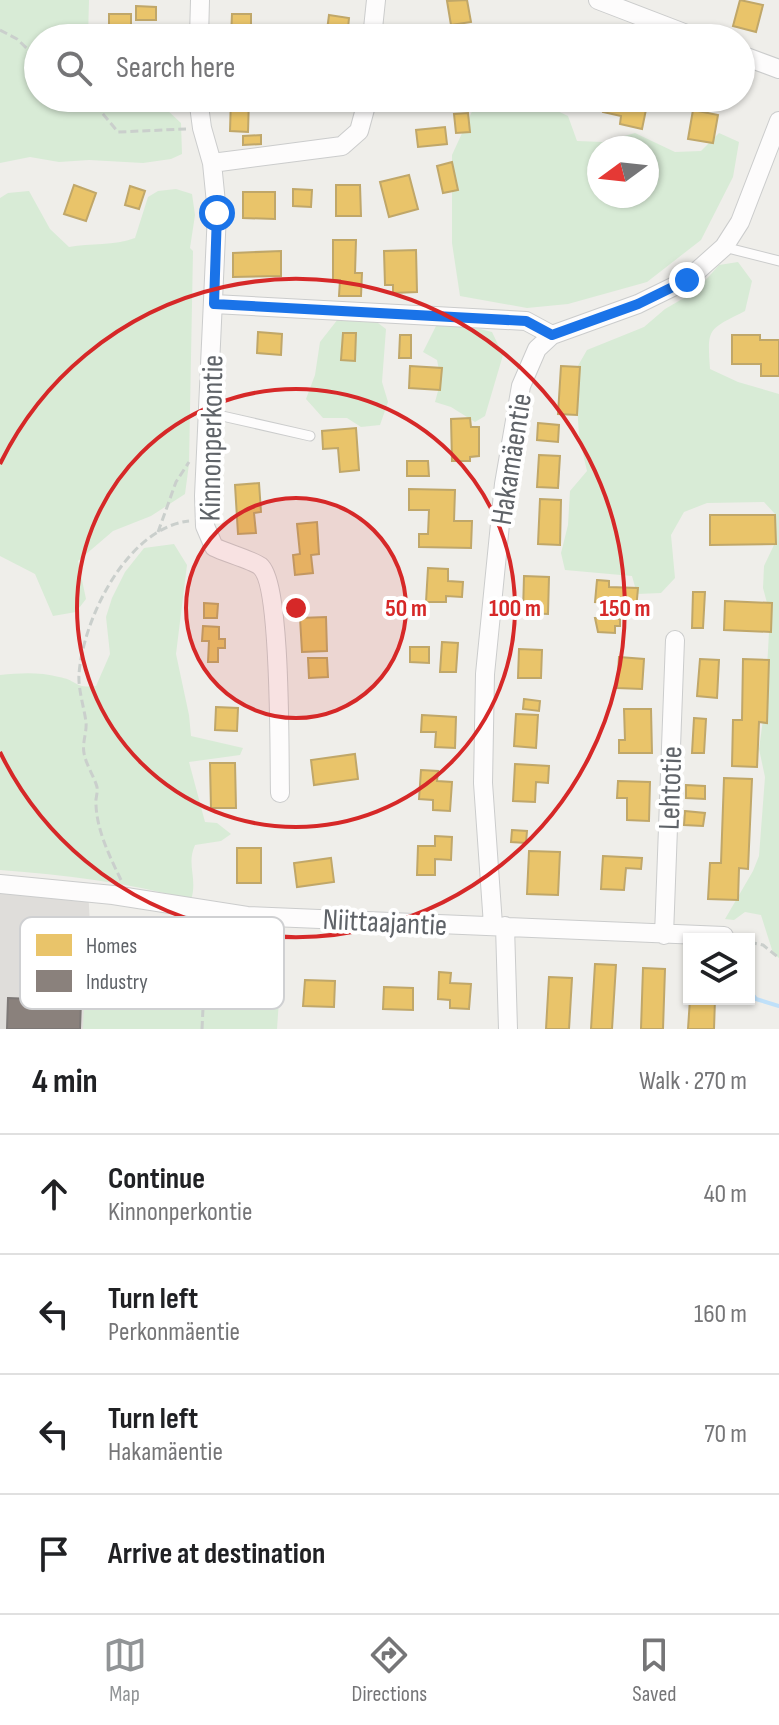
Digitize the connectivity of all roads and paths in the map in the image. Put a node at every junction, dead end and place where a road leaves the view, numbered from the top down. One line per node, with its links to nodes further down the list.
1 (200, 0): 4 (street)
2 (376, 0): 5 (street)
3 (598, 0): 6 (street)
4 (199, 24)
5 (373, 24)
6 (661, 24)
7 (0, 30): 8 (path)
8 (24, 46)
9 (755, 60): 10 (street)
10 (779, 69)
11 (101, 112): 15 (path)
12 (200, 112): 15 (street, Kinnonperkontie)
13 (364, 112): 16 (street)
14 (779, 121): 17 (street)
15 (202, 128): 16 (street, Kinnonperkontie)
16 (212, 163): 19 (street, Kinnonperkontie)
17 (724, 247): 18 (lane); 20 (street)
18 (779, 261)
19 (214, 304): 20 (street); 21 (street, Kinnonperkontie)
20 (552, 335): 31 (street, Hakamäentie)
21 (209, 413): 22 (lane); 24 (street, Kinnonperkontie)
22 (310, 436)
23 (191, 460): 25 (path)
24 (205, 520): 25 (path); 27 (street, Kinnonperkontie)
25 (158, 532): 29 (path)
26 (675, 640): 32 (street, Lehtotie)
27 (280, 793)
28 (0, 884): 29 (street, Niittaajantie)
29 (129, 898): 30 (street, Niittaajantie)
30 (247, 916): 31 (street, Niittaajantie)
31 (499, 926): 32 (street, Niittaajantie); 38 (street, Hakamäentie)
32 (664, 935): 33 (street, Niittaajantie)
33 (683, 935)
34 (755, 943): 35 (path)
35 (779, 958)
36 (203, 1009): 37 (path)
37 (202, 1029)
38 (508, 1029)

